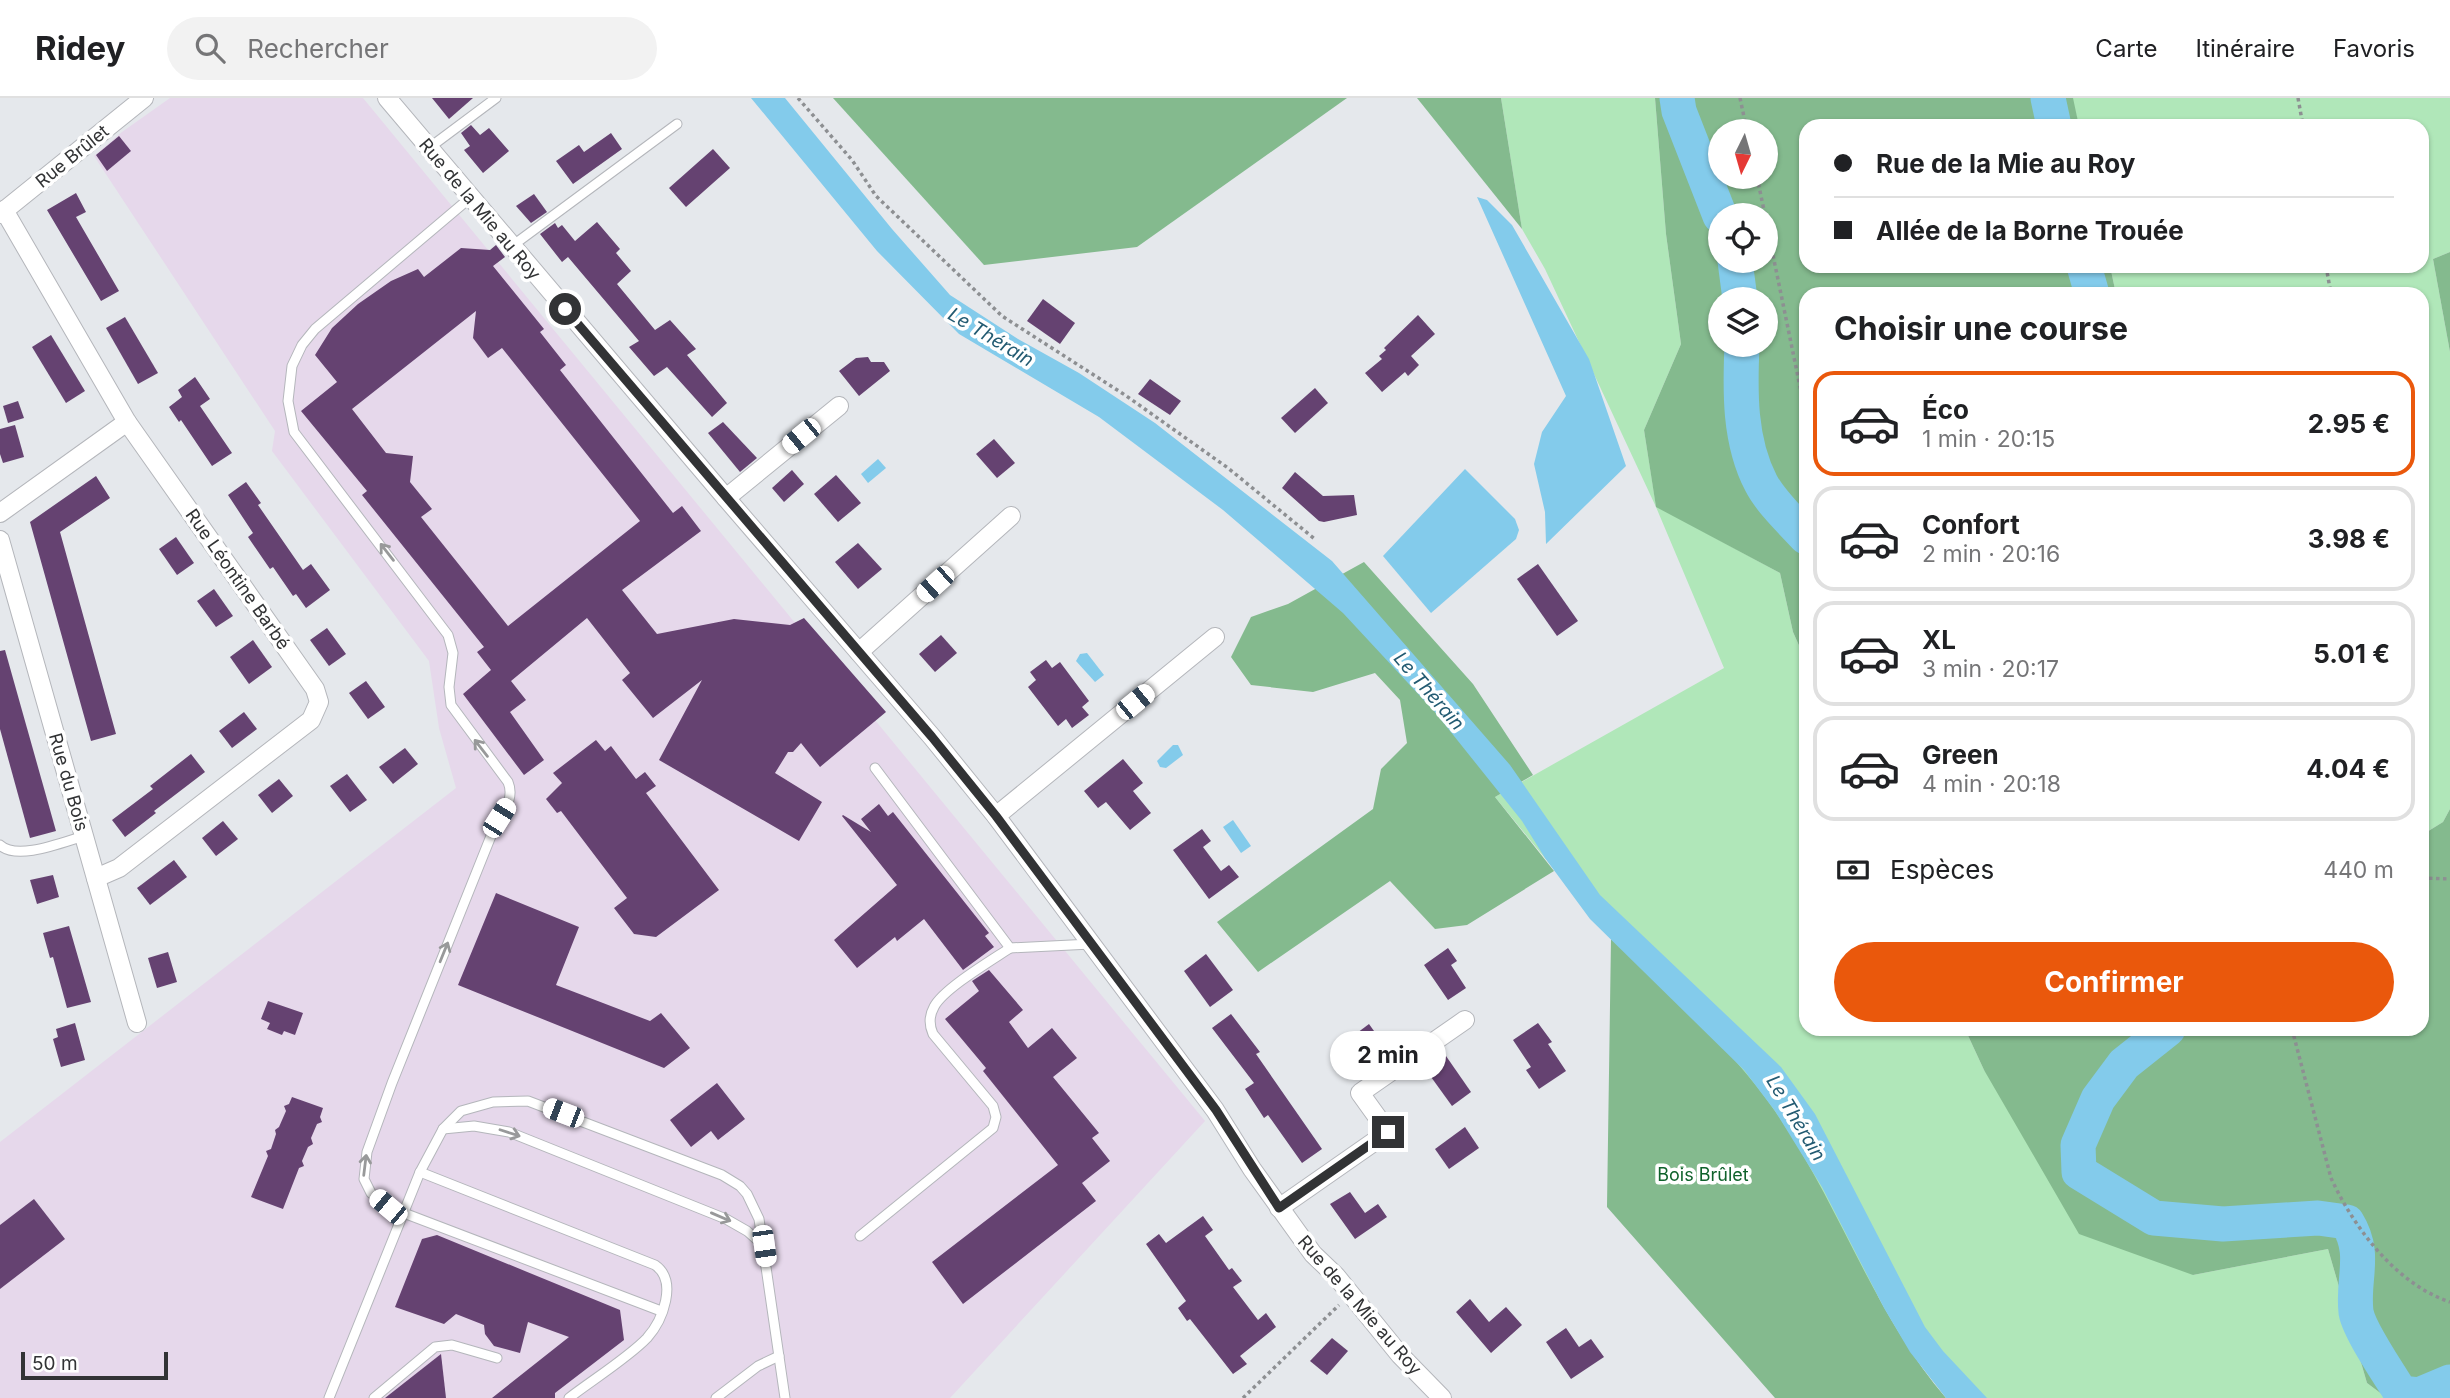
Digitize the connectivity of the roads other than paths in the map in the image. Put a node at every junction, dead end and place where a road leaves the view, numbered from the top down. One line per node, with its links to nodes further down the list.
1 (144, 98): 7 (street, Rue Brûlet)
2 (387, 98): 5 (street, Rue de la Mie au Roy)
3 (496, 98): 5 (lane)
4 (677, 124): 8 (lane)
5 (429, 148): 6 (street, Rue de la Mie au Roy)
6 (471, 197): 8 (street, Rue de la Mie au Roy); 29 (lane, one-way to 6)
7 (2, 212): 10 (street, Rue Léontine Barbé)
8 (512, 246): 11 (street, Rue de la Mie au Roy)
9 (839, 406): 11 (street)
10 (127, 422): 12 (street); 21 (street, Rue Léontine Barbé)
11 (726, 498): 16 (street, Rue de la Mie au Roy)
12 (0, 513)
13 (1011, 516): 16 (street)
14 (0, 540): 19 (street, Rue du Bois)
15 (1215, 637): 18 (street)
16 (859, 652): 18 (street, Rue de la Mie au Roy)
17 (875, 768): 23 (lane)
18 (996, 816): 22 (street, Rue de la Mie au Roy)
19 (84, 836): 20 (lane); 21 (street, Rue du Bois)
20 (0, 845)
21 (96, 878): 25 (street, Rue du Bois)
22 (1091, 944): 23 (lane); 28 (street, Rue de la Mie au Roy)
23 (1010, 948): 30 (lane)
24 (1465, 1020): 28 (street)
25 (137, 1023)
26 (443, 1129): 27 (lane); 31 (lane, one-way to 31); 31 (lane)
27 (420, 1172): 29 (lane); 32 (lane)
28 (1279, 1208): 40 (street, Rue de la Mie au Roy)
29 (403, 1213): 32 (lane); 35 (lane)
30 (860, 1236)
31 (764, 1246): 33 (lane)
32 (661, 1311): 37 (lane)
33 (779, 1356): 38 (lane); 39 (lane)
34 (497, 1358): 36 (lane)
35 (329, 1398)
36 (373, 1398)
37 (569, 1398)
38 (716, 1398)
39 (785, 1398)
40 (1442, 1398)

